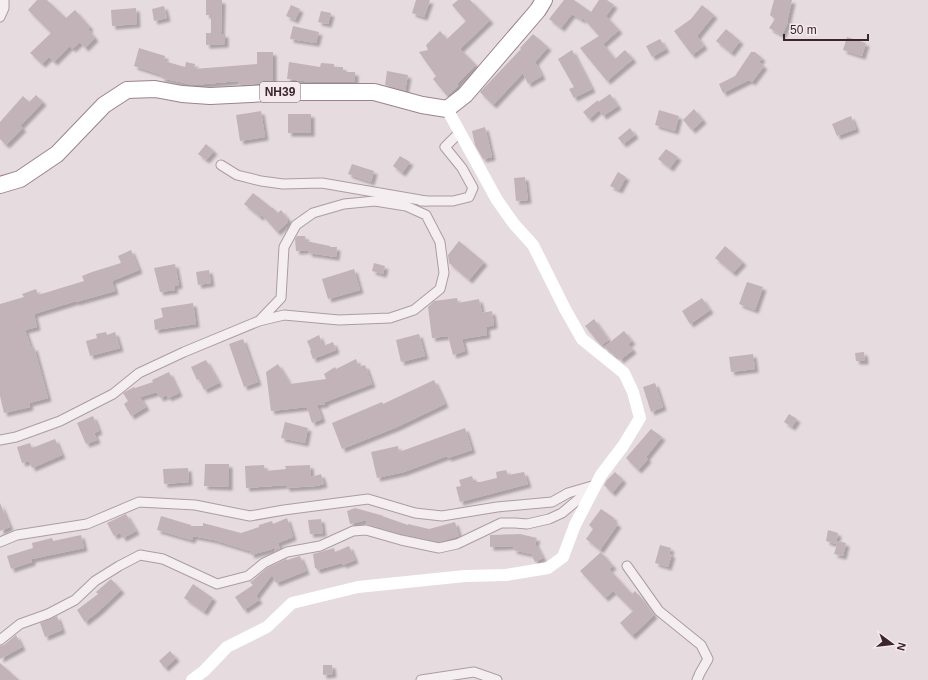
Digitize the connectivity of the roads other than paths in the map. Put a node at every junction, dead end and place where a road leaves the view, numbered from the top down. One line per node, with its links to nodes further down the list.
1 (4, 0): 3 (street)
2 (544, 0): 4 (highway)
3 (0, 17)
4 (447, 109): 5 (street); 7 (highway, NH39)
5 (460, 132): 9 (street); 12 (street)
6 (221, 164): 9 (street)
7 (0, 185)
8 (375, 201): 9 (street); 10 (street); 10 (street)
9 (426, 201)
10 (258, 321): 11 (street)
11 (0, 440)
12 (595, 485): 13 (street); 15 (street); 16 (street)
13 (0, 542)
14 (627, 566): 19 (street)
15 (0, 640)
16 (192, 680)
17 (421, 680): 18 (street)
18 (497, 680)
19 (697, 680)

